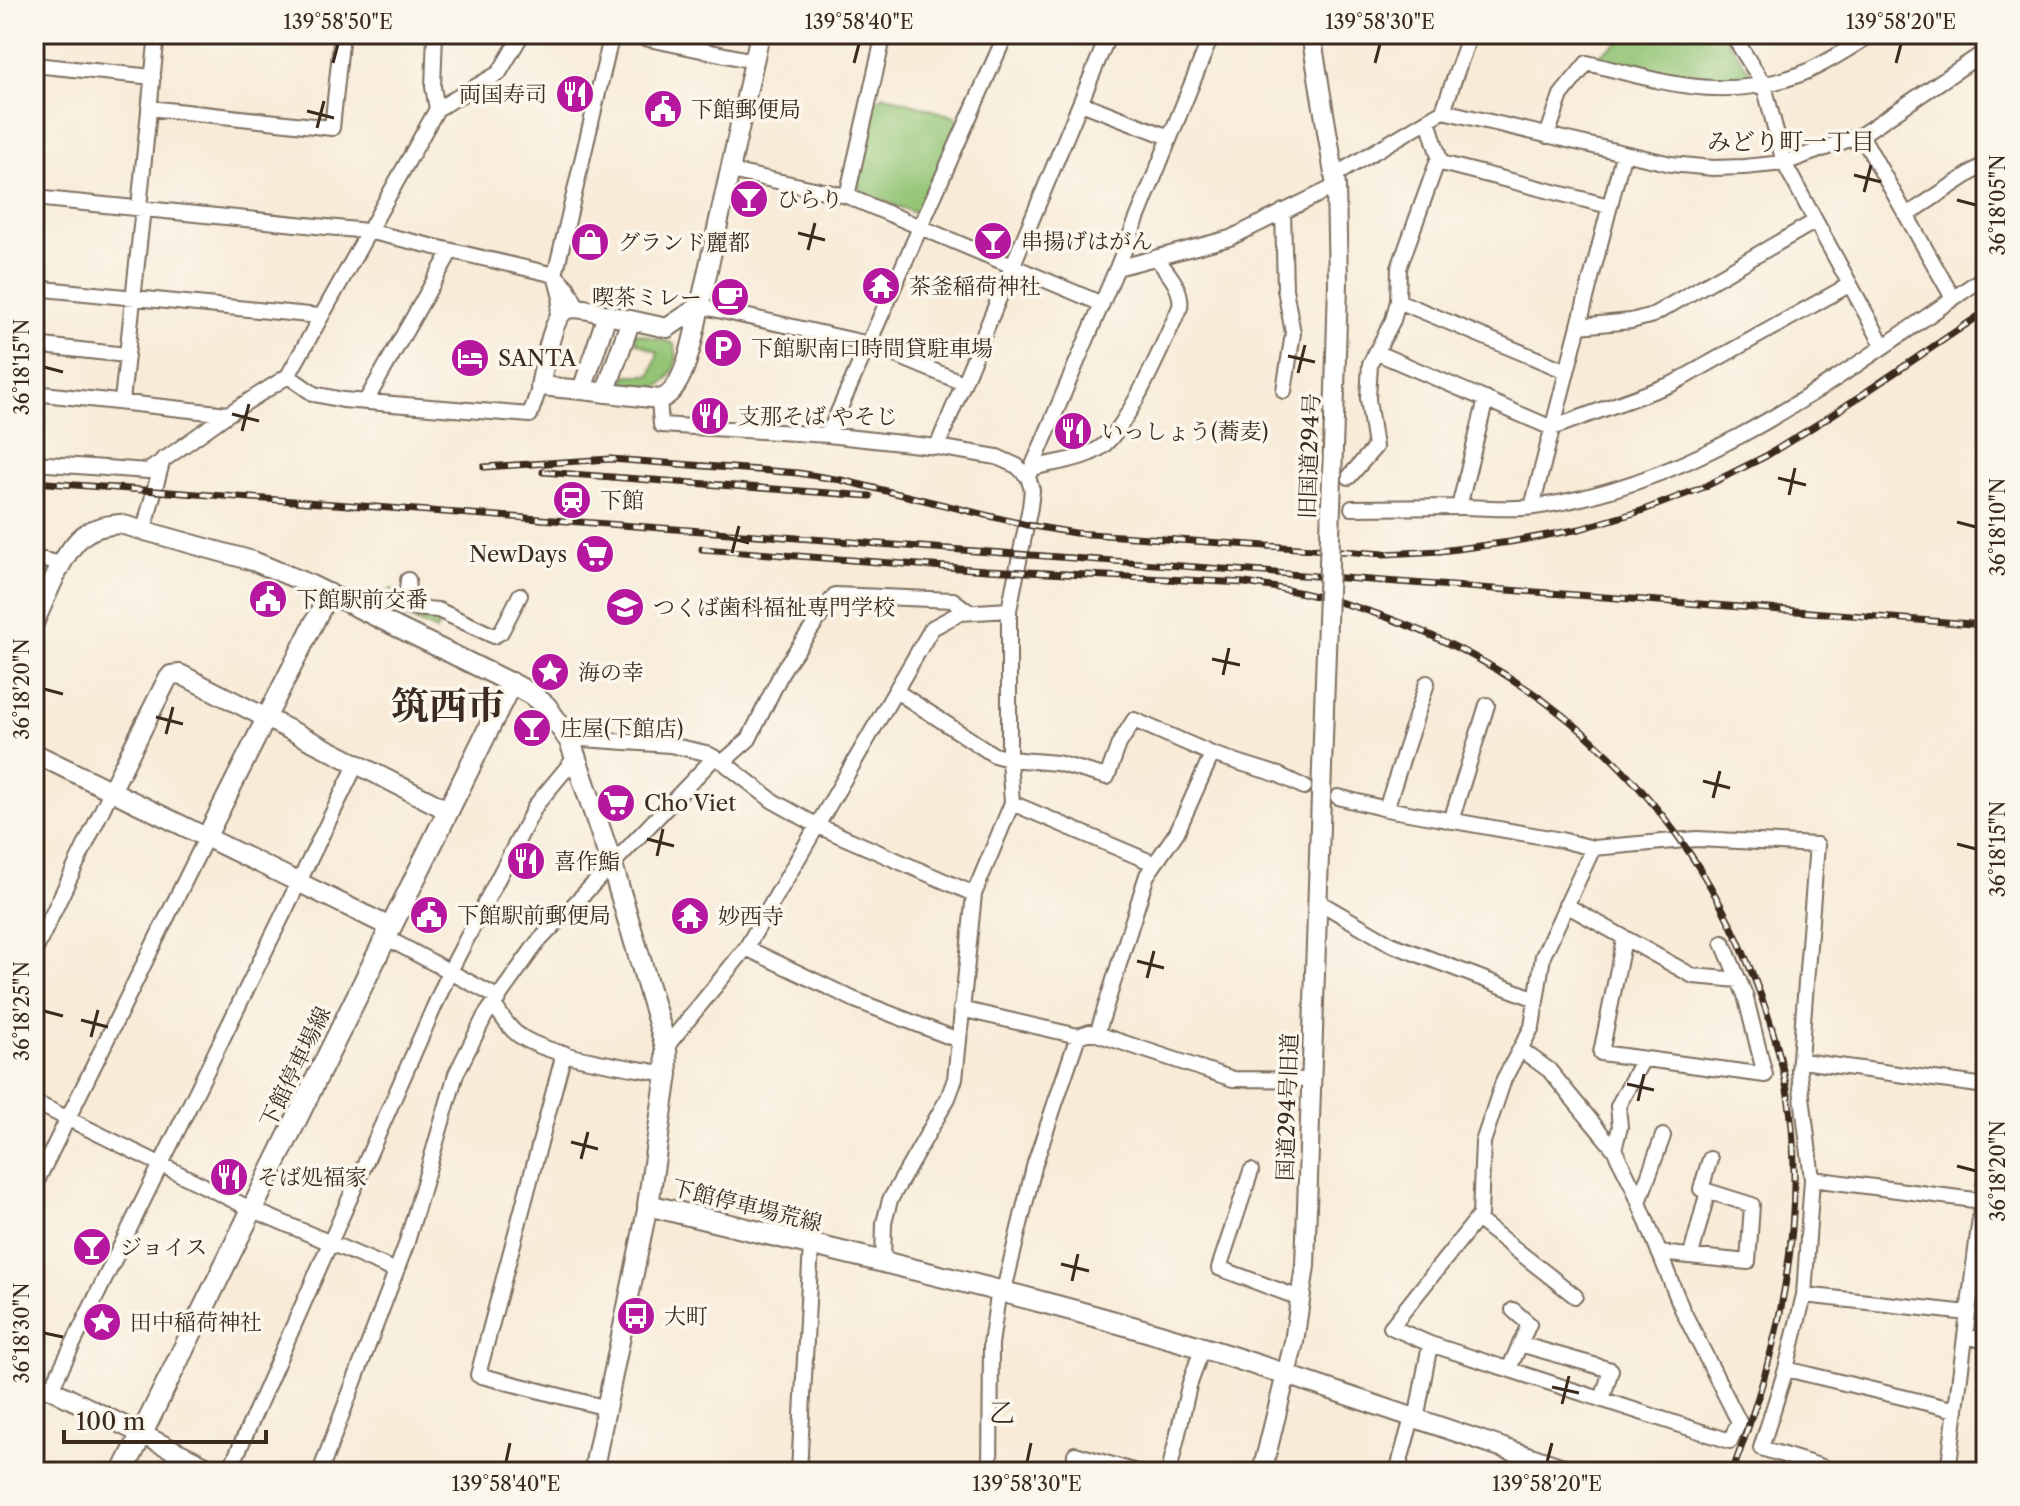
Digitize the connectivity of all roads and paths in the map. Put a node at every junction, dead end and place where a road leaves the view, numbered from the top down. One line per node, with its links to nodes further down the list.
1 (157, 34): 20 (street)
2 (335, 34): 3 (street)
3 (342, 34): 23 (street)
4 (435, 34): 24 (street)
5 (522, 34): 24 (street)
6 (612, 34): 49 (street)
7 (760, 34): 18 (street)
8 (884, 34): 36 (street)
9 (1006, 34): 43 (street)
10 (1109, 34): 22 (street)
11 (1212, 34): 29 (street)
12 (1311, 34): 35 (street, 旧国道294号)
13 (1470, 34): 25 (street)
14 (1872, 34): 21 (street)
15 (634, 35): 18 (street)
16 (1736, 36): 21 (street)
17 (1986, 51): 27 (street)
18 (754, 61): 34 (street)
19 (34, 65): 20 (street)
20 (153, 77): 23 (street)
21 (1764, 85): 28 (street); 32 (street)
22 (1081, 103): 29 (street); 47 (street)
23 (149, 108): 39 (street)
24 (437, 109): 44 (street)
25 (1443, 111): 26 (street); 28 (street)
26 (1428, 120): 31 (street); 35 (street)
27 (1861, 135): 32 (street); 41 (street)
28 (1547, 136): 30 (street)
29 (1169, 137): 48 (street)
30 (1623, 155): 32 (street); 38 (street)
31 (1437, 162): 38 (street); 55 (street)
32 (1784, 163): 42 (street)
33 (1986, 163): 41 (street)
34 (730, 171): 36 (street); 57 (street)
35 (1335, 181): 40 (street); 108 (street, 旧国道294号, bridge)
36 (847, 196): 43 (street)
37 (34, 198): 39 (street)
38 (1609, 206): 63 (street)
39 (141, 208): 44 (street); 53 (street)
40 (1283, 211): 46 (street); 76 (street)
41 (1907, 215): 54 (street)
42 (1814, 222): 51 (street); 63 (street)
43 (920, 226): 47 (street); 65 (street)
44 (367, 231): 45 (street); 60 (street)
45 (451, 251): 49 (street); 82 (street)
46 (1157, 259): 48 (street); 89 (street)
47 (1011, 265): 56 (street); 73 (street)
48 (1117, 268): 56 (street)
49 (555, 275): 58 (street); 61 (street)
50 (1986, 276): 54 (street)
51 (1849, 285): 67 (street); 84 (street)
52 (34, 288): 53 (street)
53 (134, 298): 60 (street); 69 (street)
54 (1953, 298): 67 (street)
55 (1398, 301): 68 (street); 71 (street)
56 (1102, 304): 89 (street)
57 (700, 306): 64 (street); 65 (street); 70 (street)
58 (578, 308): 59 (street); 61 (street)
59 (607, 315): 62 (street); 75 (street)
60 (319, 316): 72 (street)
61 (557, 318): 74 (street)
62 (631, 320): 64 (street); 78 (street)
63 (1579, 326): 71 (street)
64 (667, 328): 70 (street)
65 (869, 344): 73 (street); 85 (street)
66 (34, 345): 69 (street)
67 (1883, 345): 92 (street)
68 (1375, 352): 80 (street); 90 (street)
69 (126, 355): 81 (street)
70 (687, 359): 79 (street)
71 (1566, 371): 84 (street)
72 (288, 376): 82 (street); 83 (street)
73 (963, 383): 86 (street)
74 (540, 386): 75 (street); 82 (street)
75 (582, 390): 78 (street)
76 (1284, 391)
77 (34, 393): 81 (street)
78 (605, 393): 79 (street)
79 (659, 399): 85 (street)
80 (1486, 399): 84 (street); 91 (street)
81 (122, 401): 83 (street)
82 (366, 401)
83 (228, 414): 87 (street)
84 (1552, 428): 92 (street)
85 (828, 435): 86 (street)
86 (937, 447): 89 (street)
87 (163, 459): 88 (street); 94 (street)
88 (34, 463)
89 (1030, 472): 100 (street)
90 (1349, 477)
91 (1459, 507): 92 (street); 93 (street)
92 (1532, 507)
93 (1352, 508)
94 (144, 529): 96 (street); 98 (street)
95 (34, 558): 96 (street)
96 (63, 564): 101 (street)
97 (408, 580): 99 (street)
98 (329, 593): 103 (street); 107 (street)
99 (520, 595)
100 (1009, 610): 102 (street); 112 (street)
101 (37, 612)
102 (969, 612): 105 (street); 113 (street)
103 (511, 683): 109 (main road, 下館停車場荒線); 120 (main road, 下館停車場線)
104 (1427, 683): 119 (street)
105 (896, 691): 112 (street); 122 (street)
106 (1487, 705): 121 (street)
107 (267, 719): 114 (street); 116 (street); 123 (street)
108 (1323, 738): 129 (street, 国道294号旧道)
109 (572, 750): 113 (street); 126 (main road, 下館停車場荒線); 136 (street)
110 (34, 753): 116 (street)
111 (1212, 754): 112 (street); 115 (street); 125 (street)
112 (1009, 759): 118 (street)
113 (718, 760): 122 (street); 126 (street)
114 (357, 763): 120 (street); 127 (street)
115 (1304, 787)
116 (112, 789): 123 (street); 135 (street)
117 (1338, 797): 119 (street)
118 (1012, 803): 125 (street); 128 (street)
119 (1386, 809): 121 (street)
120 (447, 810): 131 (main road, 下館停車場線)
121 (1451, 821): 124 (street)
122 (818, 826): 128 (street); 134 (street)
123 (207, 836): 127 (street); 153 (street)
124 (1593, 848): 130 (street); 148 (street)
125 (1153, 863): 141 (street)
126 (612, 865): 139 (street); 144 (main road, 下館停車場荒線)
127 (299, 881): 131 (street); 157 (street)
128 (974, 894): 140 (street)
129 (1319, 902): 138 (street); 150 (street, 国道294号旧道)
130 (1566, 905): 132 (street); 138 (street)
131 (388, 932): 136 (street); 166 (main road, 下館停車場線)
132 (1624, 939): 137 (street); 147 (street)
133 (1723, 943): 137 (street)
134 (746, 948): 143 (street); 144 (street)
135 (34, 953)
136 (450, 971): 139 (street); 168 (street)
137 (1739, 980): 147 (street)
138 (1536, 999): 145 (street)
139 (497, 1001): 146 (street); 173 (street)
140 (961, 1009): 142 (street); 143 (street)
141 (1097, 1034): 142 (street); 150 (street)
142 (1078, 1036): 174 (street)
143 (958, 1040): 172 (street)
144 (666, 1047): 149 (main road, 下館停車場荒線)
145 (1520, 1049): 155 (street); 167 (street)
146 (564, 1053): 149 (street); 191 (street)
147 (1643, 1059): 155 (street)
148 (1802, 1061): 151 (street); 160 (street)
149 (667, 1074): 165 (main road, 下館停車場荒線)
150 (1312, 1080): 177 (street, 国道294号旧道)
151 (1986, 1086)
152 (34, 1102): 153 (street)
153 (68, 1119): 157 (street); 161 (street)
154 (1663, 1136): 164 (street)
155 (1614, 1149): 164 (street)
156 (1710, 1159): 162 (street)
157 (160, 1164): 166 (street); 189 (street)
158 (1986, 1170): 163 (street)
159 (1251, 1171): 177 (street)
160 (1812, 1179): 163 (street); 175 (street)
161 (34, 1187)
162 (1708, 1191): 171 (street); 171 (street)
163 (1982, 1201): 179 (street)
164 (1639, 1202): 170 (street)
165 (648, 1205): 169 (main road, 下館停車場荒線); 191 (street)
166 (251, 1209): 168 (street); 194 (main road, 下館停車場線)
167 (1477, 1219): 176 (street); 182 (street)
168 (329, 1242): 173 (street); 197 (street)
169 (811, 1245): 172 (main road, 下館停車場荒線); 200 (street)
170 (1659, 1253): 171 (street); 190 (street)
171 (1691, 1255)
172 (883, 1262): 174 (main road, 下館停車場荒線)
173 (396, 1271): 198 (street)
174 (1002, 1290): 184 (main road, 下館停車場荒線); 201 (street)
175 (1804, 1295): 179 (street); 186 (street)
176 (1575, 1296)
177 (1302, 1299): 187 (street, 国道294号旧道)
178 (1513, 1310): 183 (street)
179 (1968, 1313): 180 (street)
180 (1965, 1337): 181 (street); 192 (street)
181 (1986, 1339)
182 (1430, 1344): 185 (street); 193 (street)
183 (1520, 1344): 185 (street); 190 (street)
184 (1203, 1346): 187 (main road, 下館停車場荒線); 204 (street)
185 (1509, 1369): 190 (street)
186 (1786, 1369): 192 (street); 208 (street)
187 (1287, 1375): 193 (street); 205 (street, 国道294号旧道)
188 (34, 1381): 189 (street)
189 (51, 1389): 194 (street)
190 (1602, 1400)
191 (607, 1408): 199 (street)
192 (1956, 1410): 209 (street)
193 (1414, 1419): 206 (street); 207 (street)
194 (142, 1433): 195 (main road, 下館停車場線); 196 (street)
195 (123, 1472)
196 (218, 1472)
197 (229, 1472)
198 (320, 1472)
199 (593, 1472)
200 (799, 1472)
201 (990, 1472)
202 (1074, 1472): 203 (street)
203 (1136, 1472)
204 (1169, 1472)
205 (1262, 1472)
206 (1397, 1472)
207 (1575, 1472)
208 (1839, 1472)
209 (1948, 1472)

